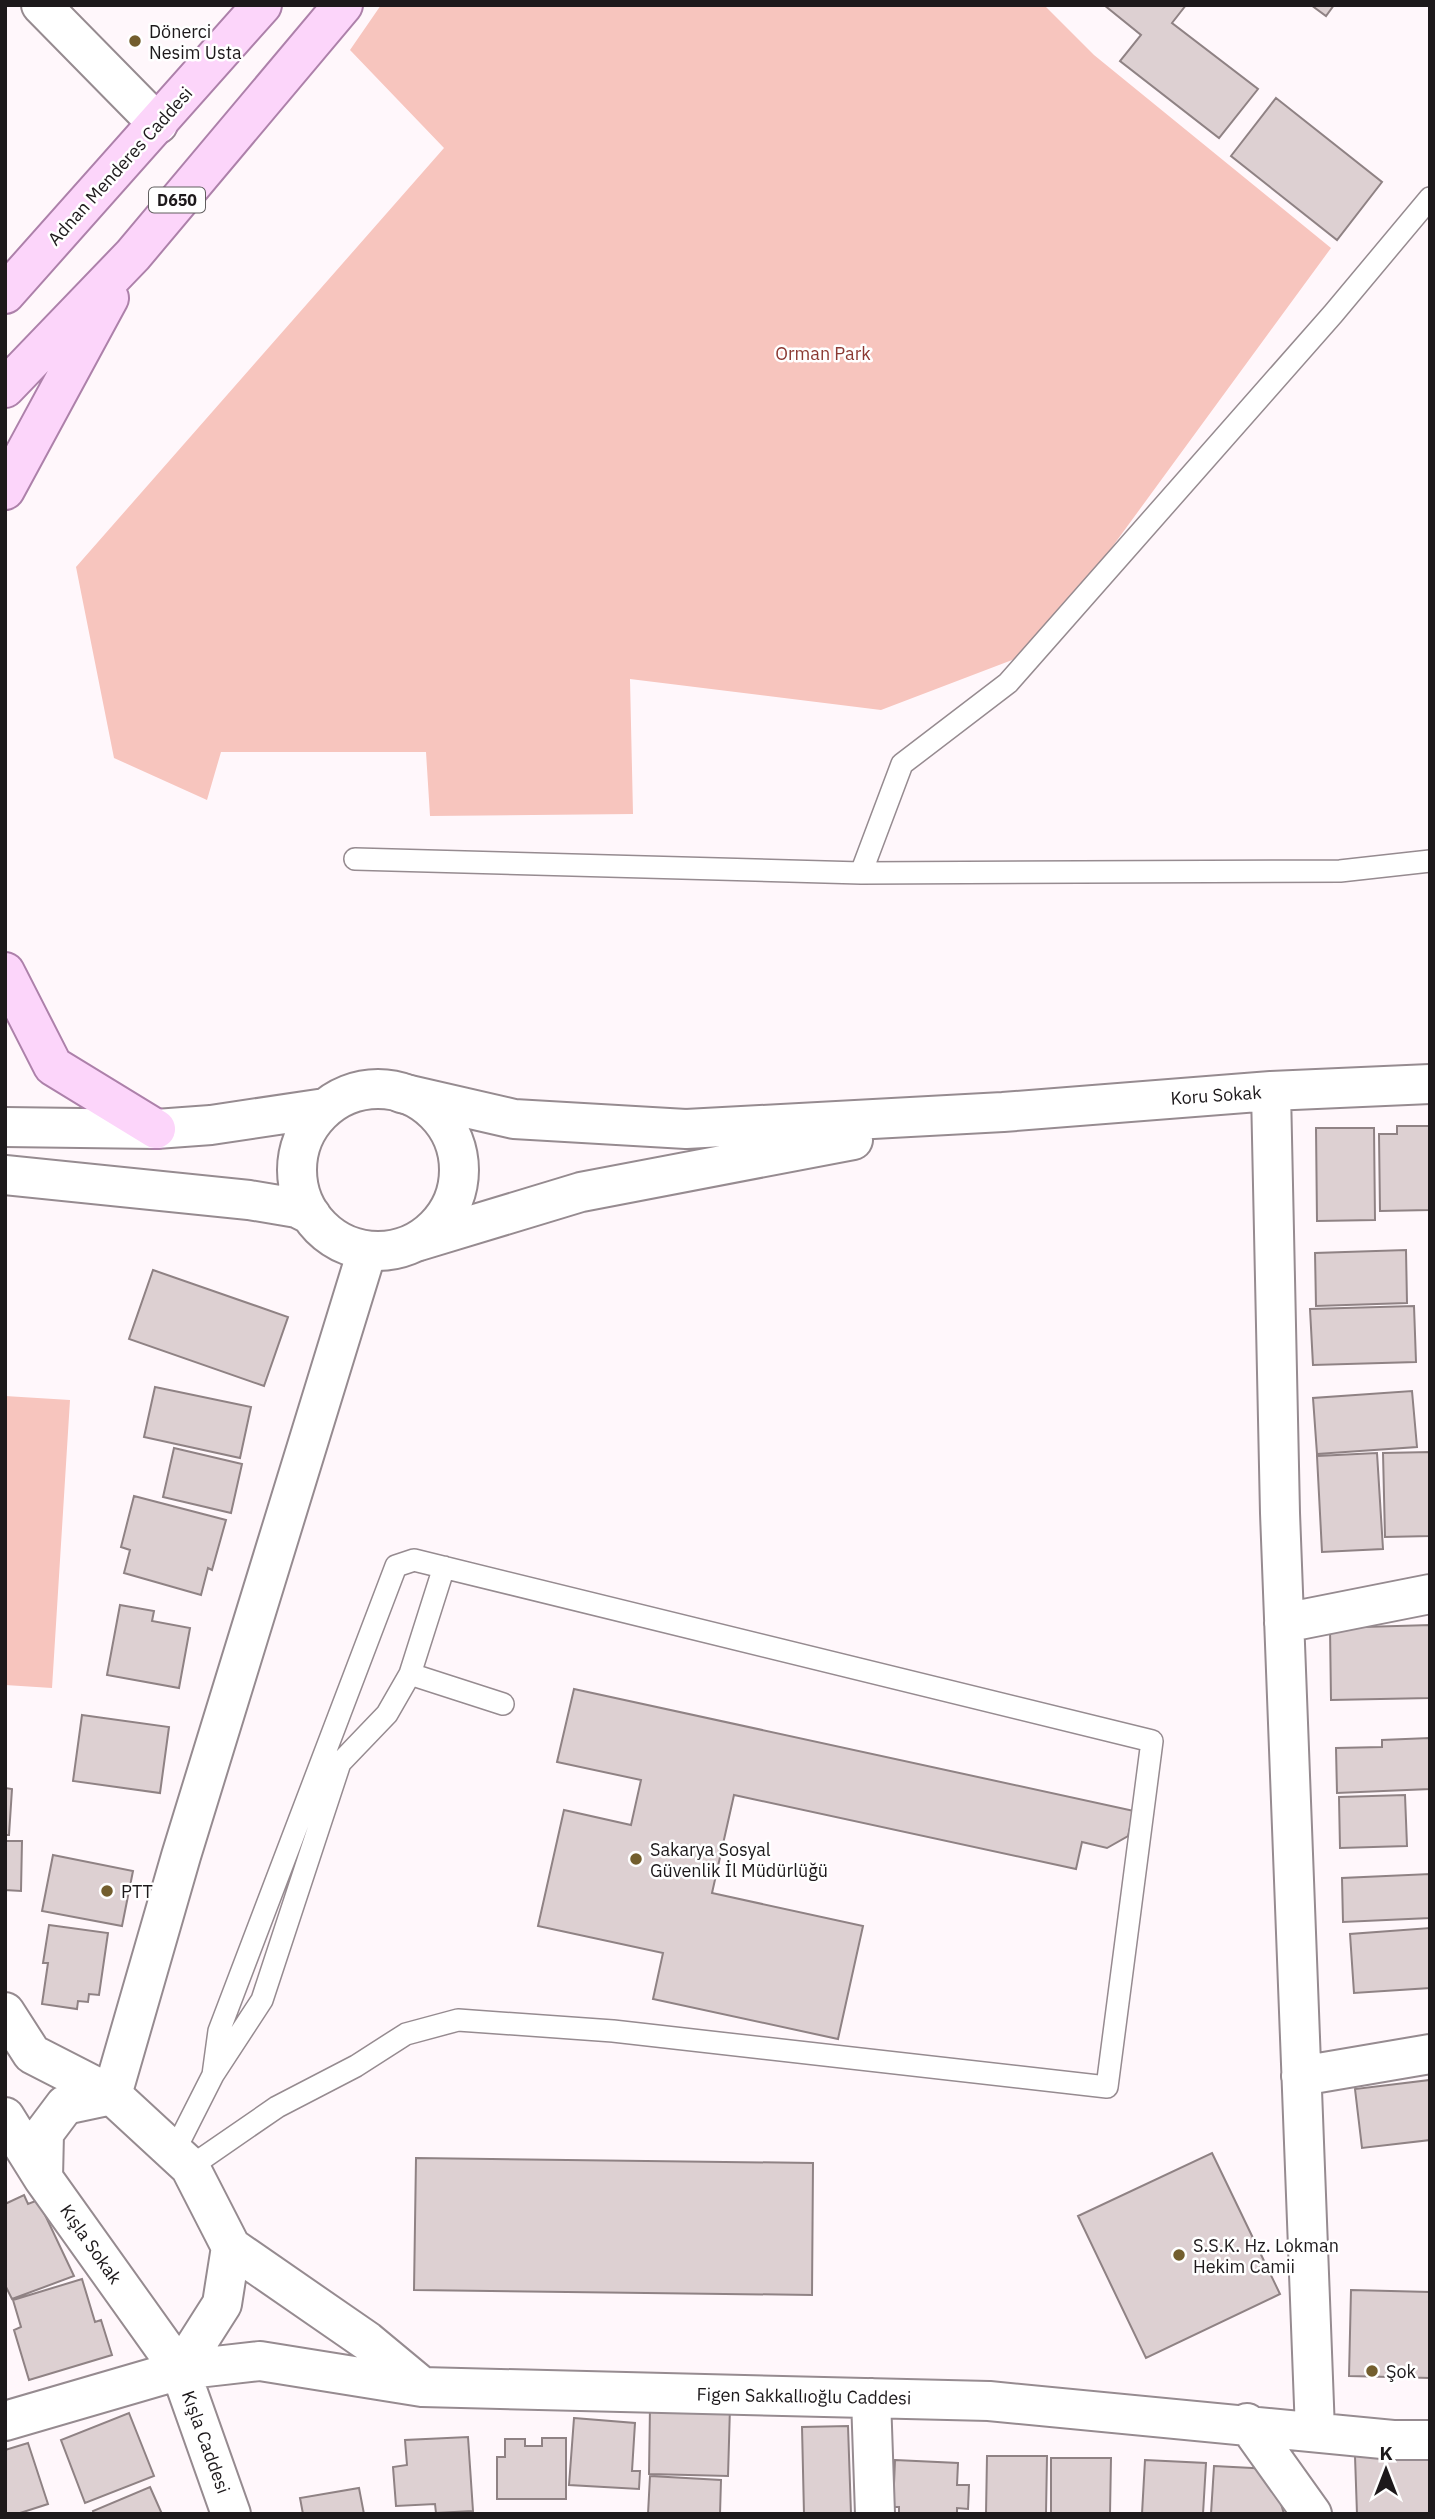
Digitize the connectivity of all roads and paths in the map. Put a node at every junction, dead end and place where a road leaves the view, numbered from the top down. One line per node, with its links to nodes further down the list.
1 (41, 5): 4 (street)
2 (262, 5): 4 (main road, Adnan Menderes Caddesi)
3 (343, 5): 6 (main road, D650)
4 (158, 124): 7 (main road, Adnan Menderes Caddesi)
5 (1430, 198): 12 (lane)
6 (133, 255): 8 (main road, D650); 9 (main road)
7 (5, 295)
8 (5, 388)
9 (5, 490)
10 (355, 859): 12 (lane)
11 (1430, 861): 12 (lane)
12 (861, 873)
13 (5, 972): 20 (main road)
14 (1430, 1084): 15 (street, Koru Sokak)
15 (1271, 1091): 18 (street, Koru Sokak); 27 (street)
16 (401, 1093): 17 (street); 18 (street); 23 (street)
17 (325, 1108): 20 (street); 22 (street)
18 (1003, 1111): 23 (street)
19 (5, 1127): 20 (street)
20 (156, 1129)
21 (5, 1175): 22 (street)
22 (311, 1215): 24 (street)
23 (419, 1241): 24 (street)
24 (367, 1251): 34 (street)
25 (444, 1567): 28 (lane); 32 (lane); 36 (lane)
26 (1430, 1594): 27 (street)
27 (1284, 1623): 33 (street)
28 (410, 1674): 29 (lane); 32 (lane)
29 (503, 1704)
30 (5, 2012): 34 (street)
31 (1430, 2054): 33 (street)
32 (213, 2075): 36 (lane)
33 (1301, 2076): 44 (street)
34 (112, 2095): 36 (street); 37 (street)
35 (5, 2117): 37 (street, Kışla Sokak)
36 (182, 2159): 38 (street)
37 (43, 2178): 39 (street, Kışla Sokak)
38 (231, 2247): 39 (street); 40 (street)
39 (180, 2370): 40 (street, Figen Sakkallıoğlu Caddesi); 42 (street, Figen Sakkallıoğlu Caddesi); 46 (street, Kışla Caddesi)
40 (422, 2387): 41 (street, Figen Sakkallıoğlu Caddesi)
41 (871, 2398): 43 (street, Figen Sakkallıoğlu Caddesi); 47 (street)
42 (5, 2421)
43 (1247, 2423): 44 (street, Figen Sakkallıoğlu Caddesi); 48 (street)
44 (1315, 2431): 45 (street, Figen Sakkallıoğlu Caddesi)
45 (1430, 2440)
46 (232, 2514)
47 (875, 2514)
48 (1312, 2514)

